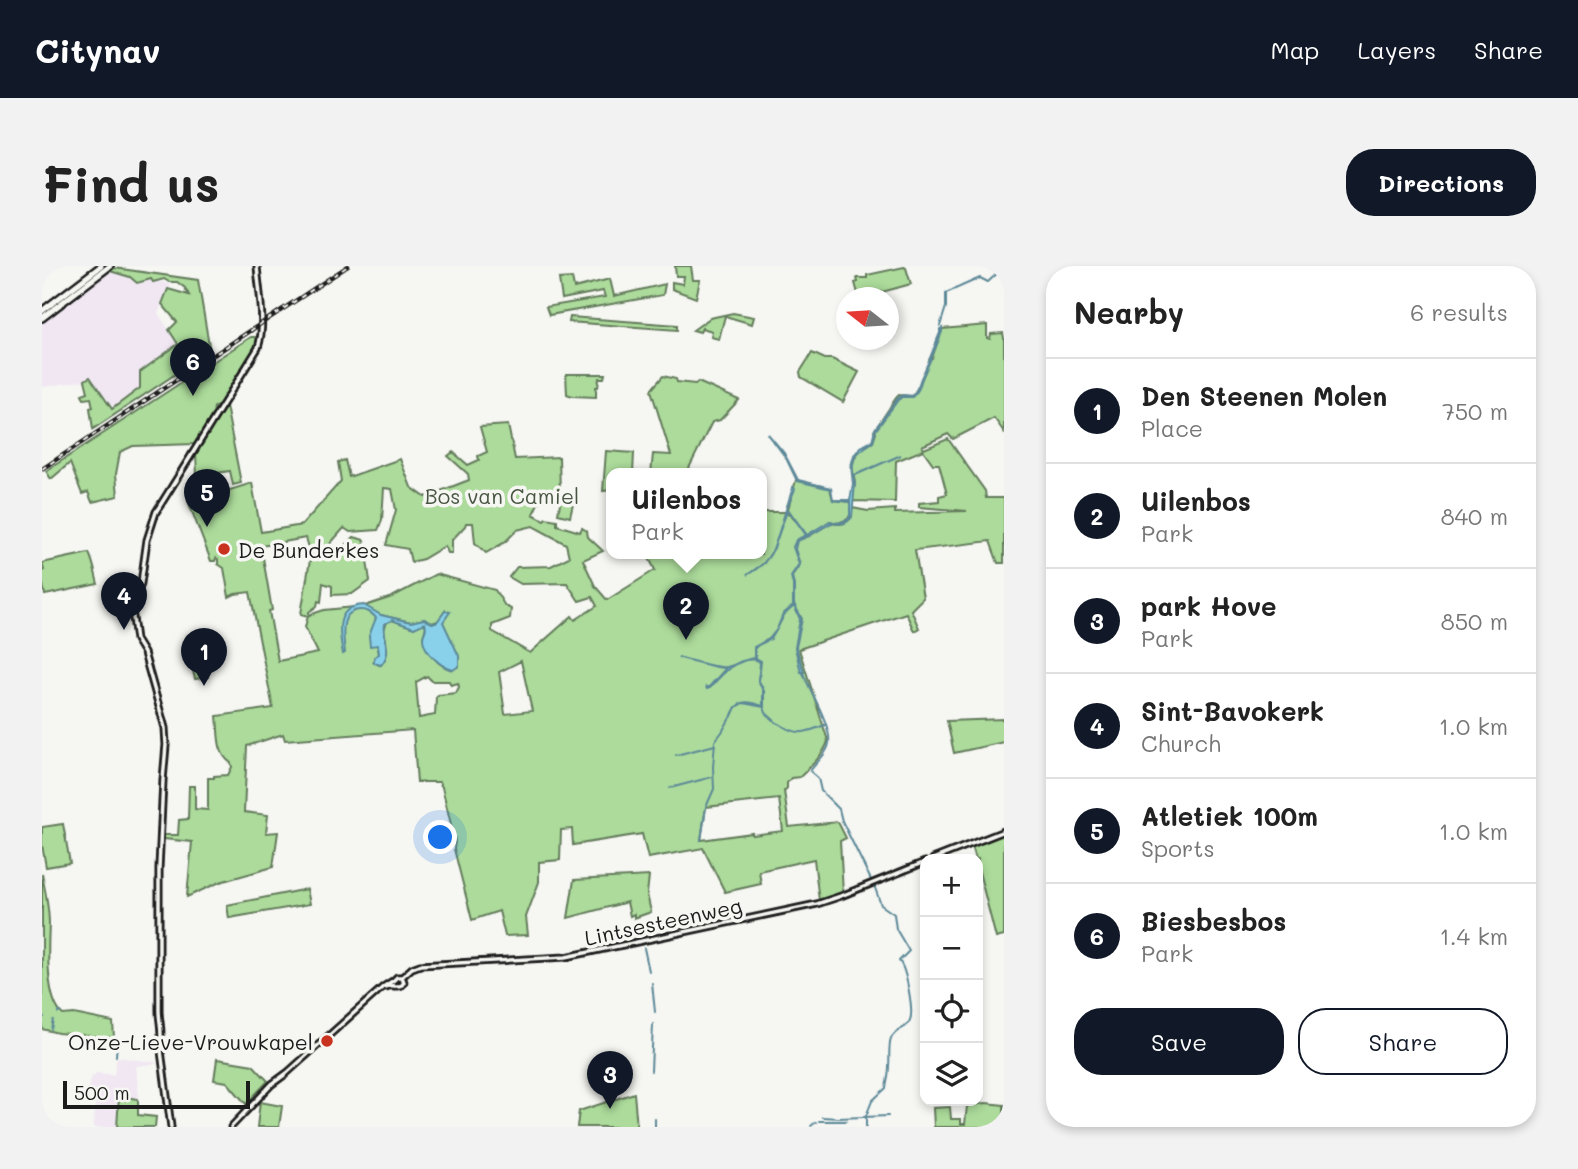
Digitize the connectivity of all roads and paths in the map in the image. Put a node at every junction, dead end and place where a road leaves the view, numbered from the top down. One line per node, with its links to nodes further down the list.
1 (101, 266): 4 (main road)
2 (110, 266): 5 (main road)
3 (257, 266): 11 (street)
4 (42, 311)
5 (42, 318)
6 (1004, 831): 7 (street)
7 (946, 854)
8 (920, 864): 9 (street, Lintsesteenweg)
9 (402, 977): 10 (street, Lintsesteenweg); 10 (street, Lintsesteenweg)
10 (395, 982): 12 (street, Lintsesteenweg)
11 (171, 1127)
12 (231, 1127)

